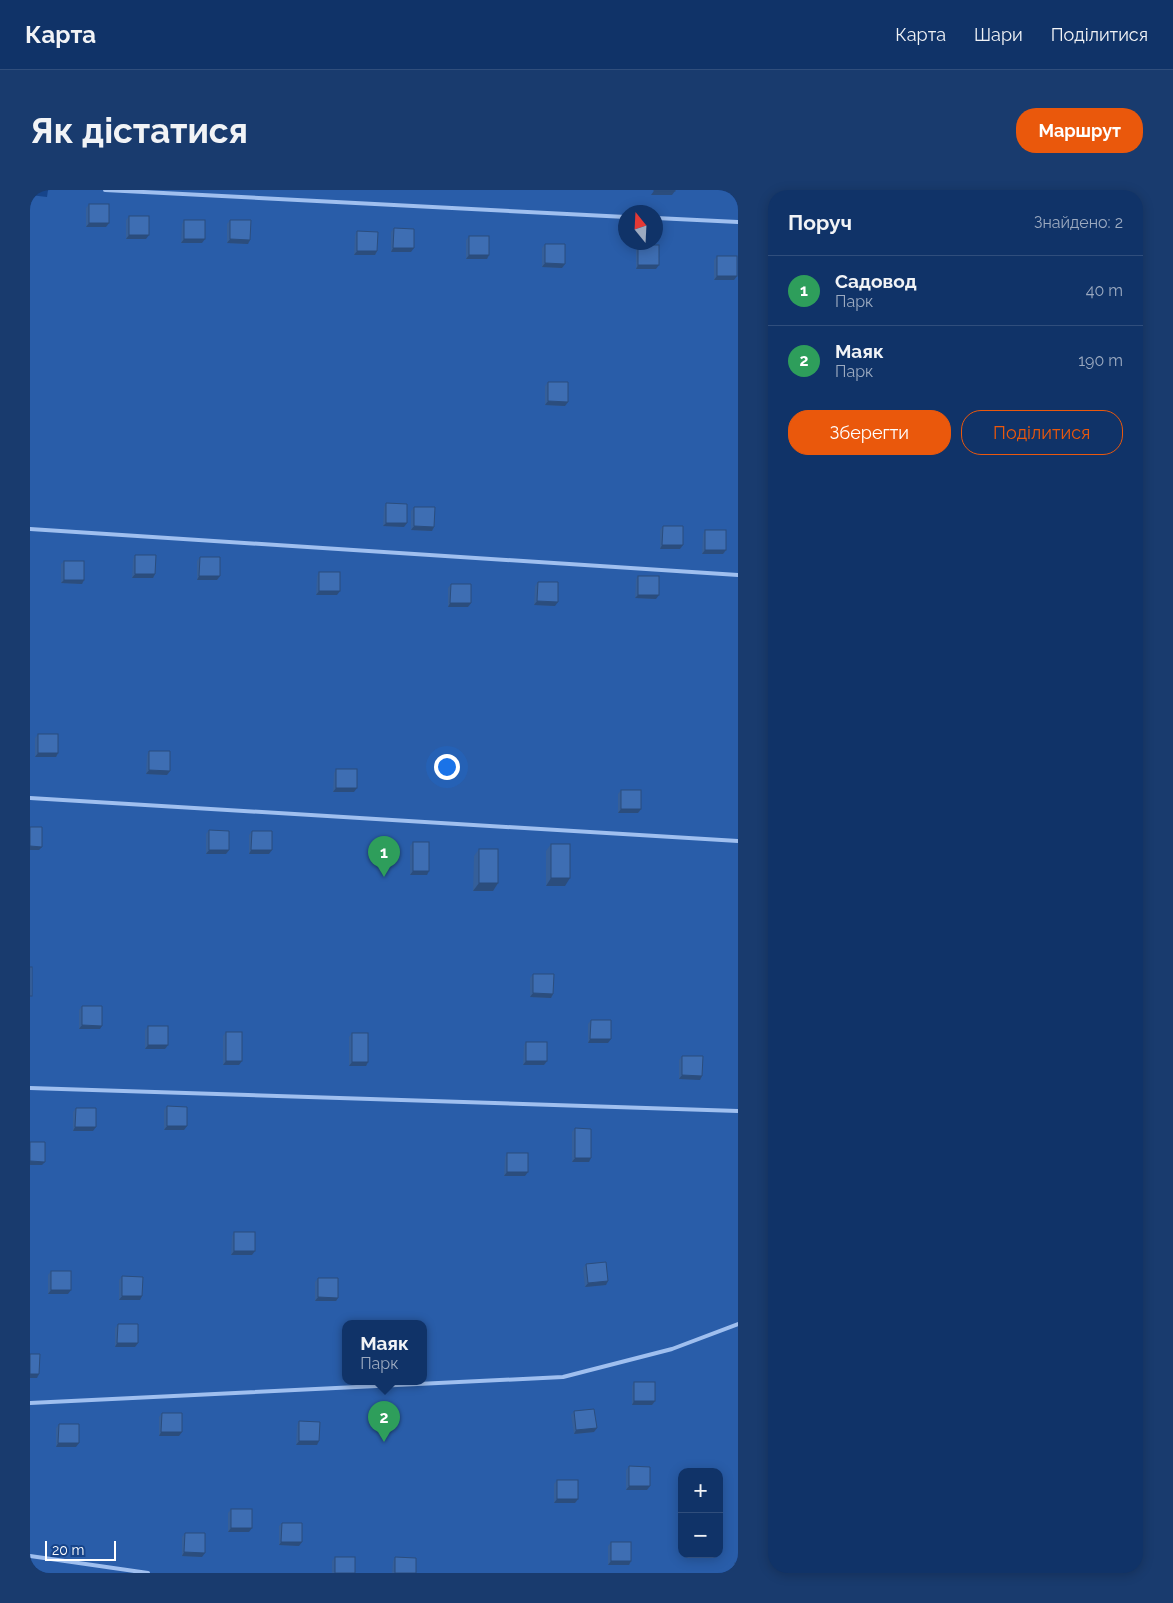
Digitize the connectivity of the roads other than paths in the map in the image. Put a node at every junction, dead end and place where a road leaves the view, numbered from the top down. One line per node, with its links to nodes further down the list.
1 (104, 190): 2 (lane)
2 (618, 217)
3 (663, 218): 4 (lane)
4 (738, 222)
5 (30, 529): 6 (lane)
6 (738, 574)
7 (30, 798): 8 (lane)
8 (738, 841)
9 (30, 1088): 10 (lane)
10 (738, 1111)
11 (738, 1324): 12 (lane)
12 (427, 1384)
13 (399, 1385): 14 (lane)
14 (30, 1403)
15 (30, 1556): 16 (lane)
16 (148, 1573)

